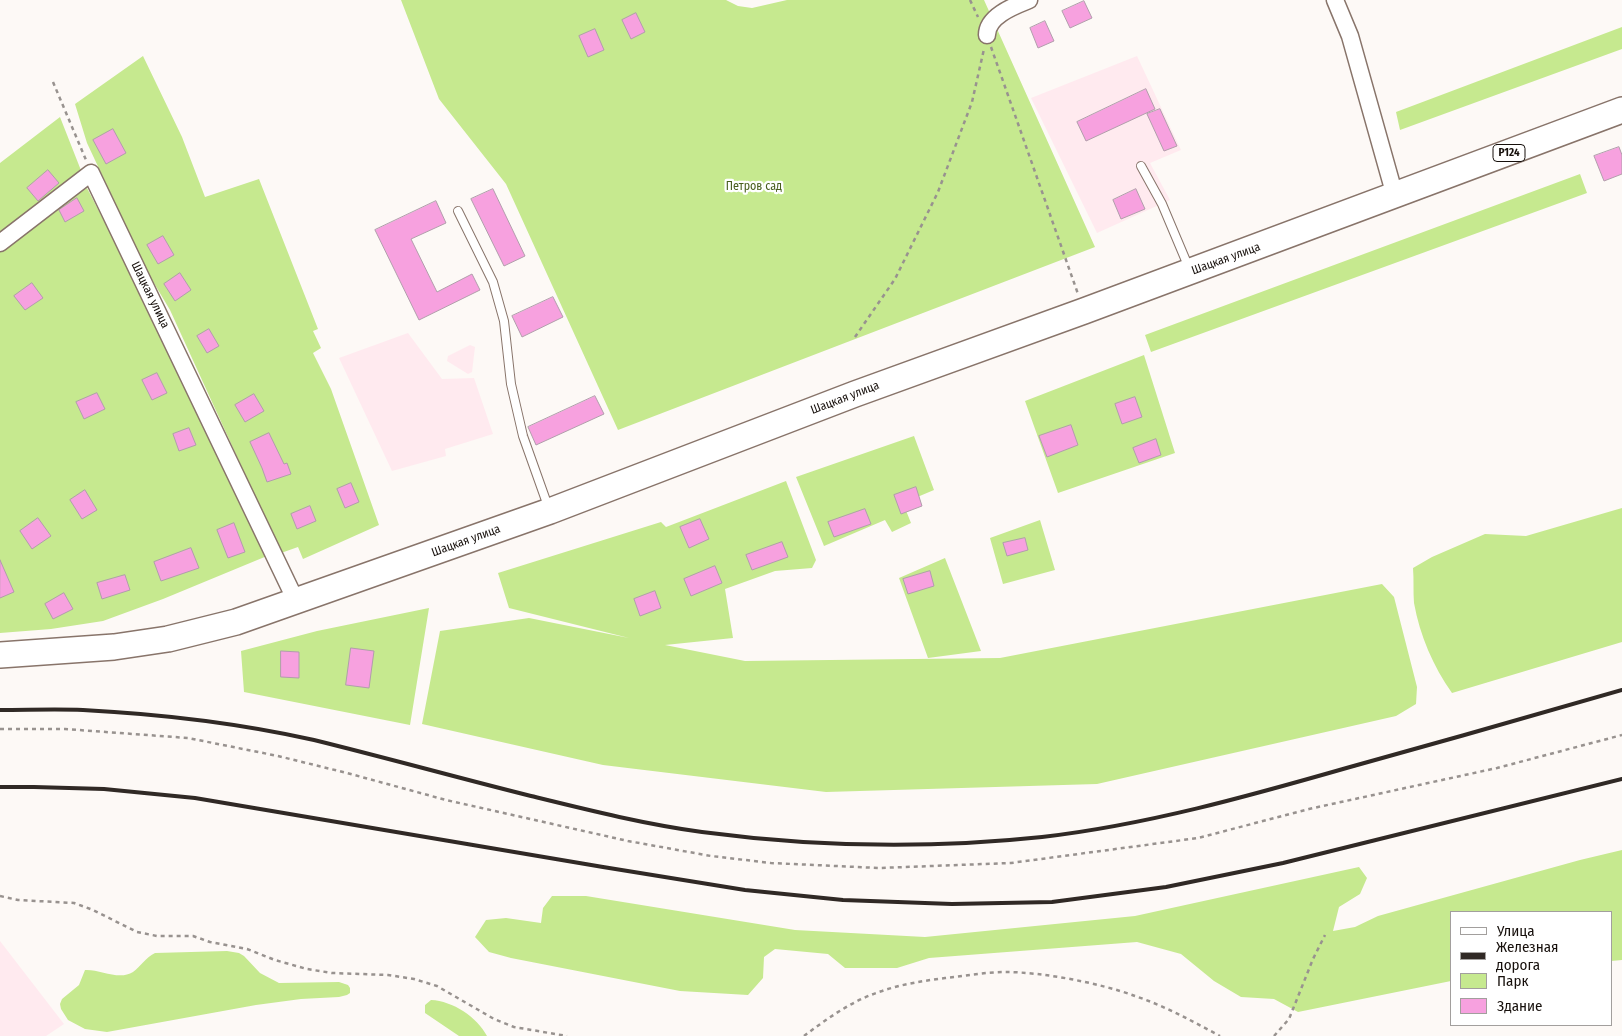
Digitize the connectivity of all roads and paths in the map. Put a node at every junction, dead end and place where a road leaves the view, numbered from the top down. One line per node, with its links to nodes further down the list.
1 (970, 0): 4 (path)
2 (1028, 0): 4 (street)
3 (1335, 0): 9 (street)
4 (987, 36): 13 (path); 14 (path)
5 (53, 82): 8 (path)
6 (1622, 110): 9 (main road, Р124)
7 (1141, 166): 12 (lane)
8 (91, 173): 11 (street); 16 (street, Шацкая улица)
9 (1395, 196): 12 (main road, Шацкая улица)
10 (458, 211): 15 (lane)
11 (0, 243)
12 (1191, 272): 13 (main road, Шацкая улица)
13 (1084, 312): 15 (main road, Шацкая улица)
14 (855, 337)
15 (550, 511): 16 (main road, Шацкая улица)
16 (296, 601): 17 (main road, Шацкая улица)
17 (0, 655)
18 (0, 729): 19 (path)
19 (1622, 735)
20 (0, 896): 22 (path)
21 (1325, 935): 25 (path)
22 (567, 1036)
23 (804, 1036): 24 (path)
24 (1220, 1036)
25 (1274, 1036)

